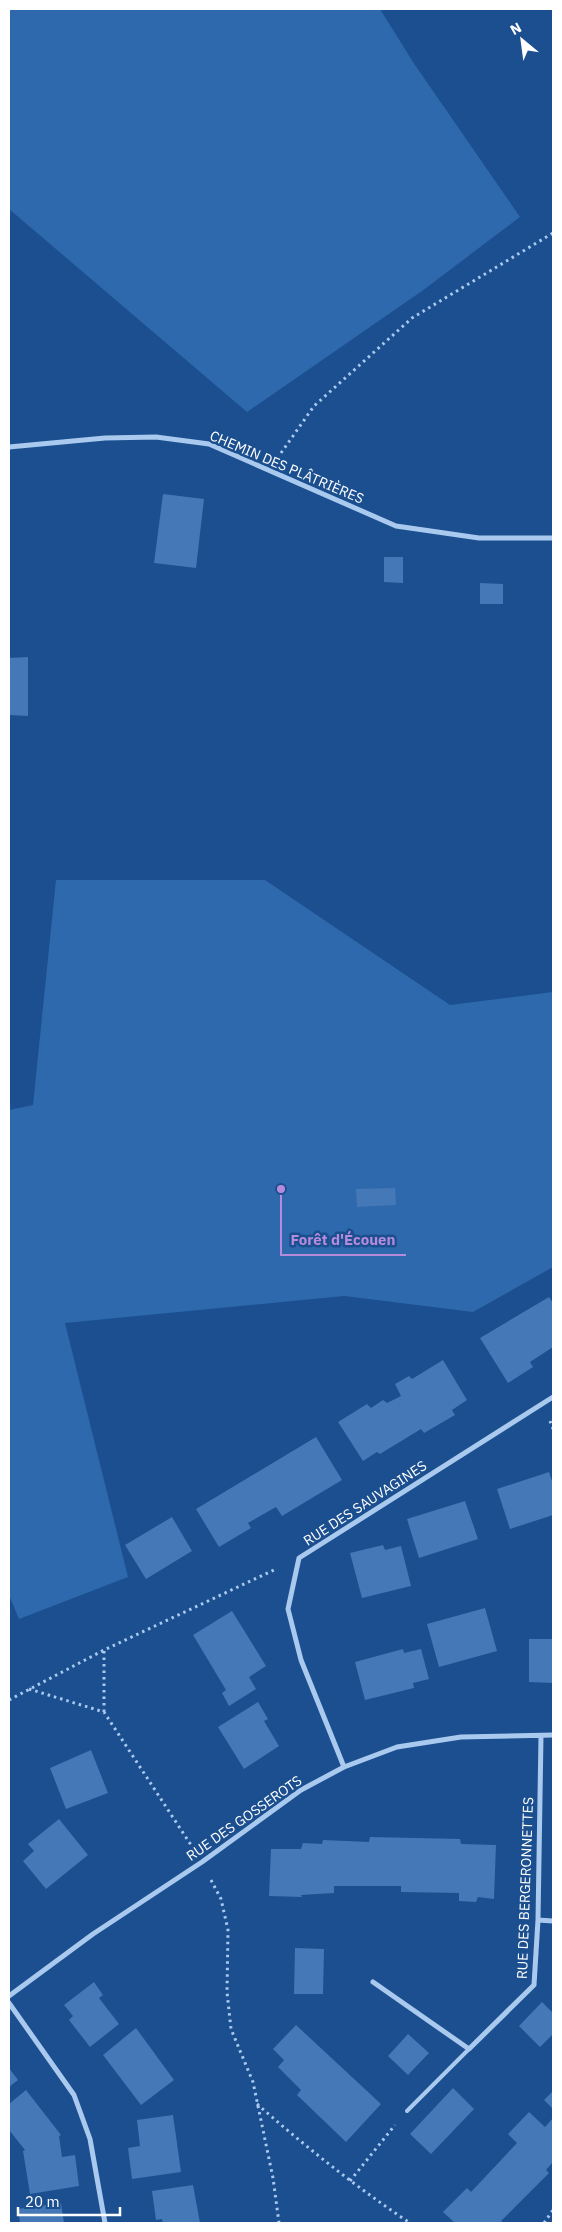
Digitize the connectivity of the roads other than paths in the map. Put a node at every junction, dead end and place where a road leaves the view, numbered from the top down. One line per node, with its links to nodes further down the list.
1 (9, 447): 2 (street, CHEMIN DES PLÂTRIÈRES)
2 (553, 538)
3 (553, 1397): 6 (street, RUE DES SAUVAGINES)
4 (541, 1736): 5 (street, RUE DES GOSSEROTS); 6 (street, RUE DES GOSSEROTS); 7 (street, RUE DES BERGERONNETTES)
5 (553, 1736)
6 (344, 1767): 10 (street, RUE DES GOSSEROTS)
7 (538, 1920): 8 (street); 12 (street, RUE DES BERGERONNETTES)
8 (553, 1921)
9 (373, 1982): 12 (street)
10 (9, 1996)
11 (9, 2003): 14 (street)
12 (469, 2048): 13 (lane)
13 (407, 2111)
14 (105, 2223)

